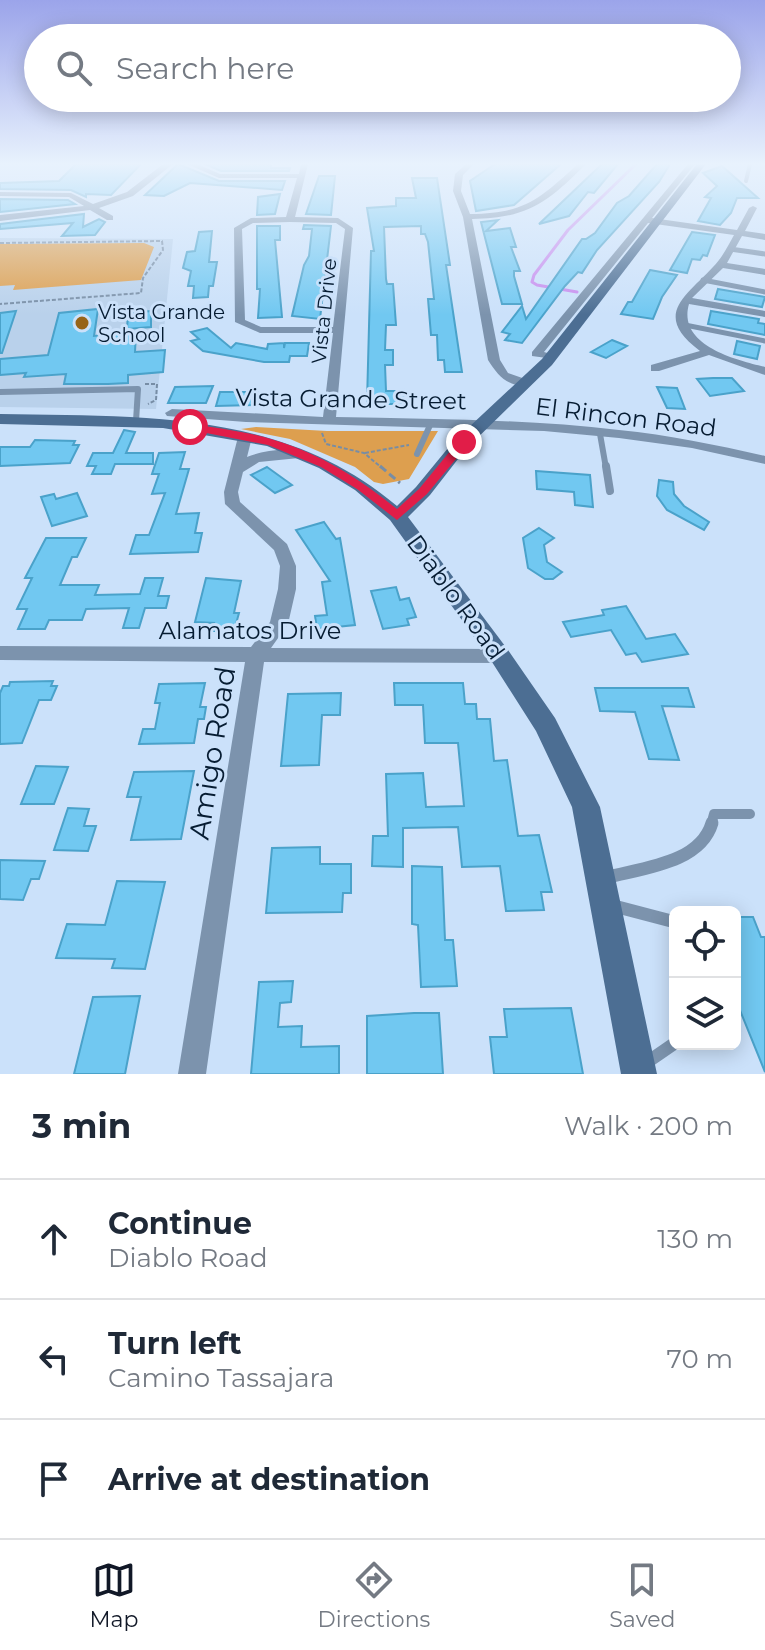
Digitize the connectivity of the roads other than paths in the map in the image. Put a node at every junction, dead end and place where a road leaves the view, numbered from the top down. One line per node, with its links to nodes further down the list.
1 (30, 214): 10 (street)
2 (104, 214): 11 (street)
3 (291, 214): 12 (street)
4 (466, 214): 9 (street)
5 (518, 214): 9 (street)
6 (657, 214): 13 (street)
7 (658, 214): 13 (street)
8 (749, 214): 14 (street)
9 (467, 217): 30 (street)
10 (0, 218)
11 (110, 218)
12 (290, 219): 25 (street, Vista Drive); 25 (street)
13 (653, 220): 14 (street); 30 (street)
14 (738, 233): 15 (street); 16 (street)
15 (765, 237)
16 (730, 249): 17 (lane); 18 (street)
17 (765, 254)
18 (722, 265): 19 (street); 20 (street)
19 (765, 272)
20 (703, 280): 21 (lane); 22 (street)
21 (765, 292)
22 (685, 300): 23 (street); 24 (street)
23 (765, 314)
24 (679, 324): 26 (lane); 27 (street)
25 (340, 330): 35 (street, Vista Drive)
26 (765, 341)
27 (711, 351): 28 (street); 29 (street)
28 (655, 368)
29 (765, 371)
30 (524, 383): 37 (street)
31 (0, 392): 34 (lane)
32 (172, 413): 35 (street, Vista Grande Street)
33 (0, 419): 34 (street, Diablo Road)
34 (136, 421): 39 (street, Diablo Road)
35 (326, 421): 36 (street, Vista Grande Street)
36 (431, 423): 37 (street, Vista Grande Street); 41 (lane)
37 (482, 424): 38 (street, El Rincon Road); 45 (street)
38 (600, 434): 42 (street, El Rincon Road); 44 (lane)
39 (245, 437): 40 (street, Diablo Road); 43 (street, Amigo Road)
40 (299, 454): 43 (street); 45 (street, Diablo Road)
41 (417, 454)
42 (765, 460)
43 (236, 470): 47 (street, Amigo Road)
44 (610, 491)
45 (397, 516): 48 (street, Diablo Road)
46 (0, 653): 47 (street, Alamatos Drive)
47 (256, 654): 48 (street, Alamatos Drive); 54 (street, Amigo Road)
48 (500, 656): 50 (street, Diablo Road)
49 (750, 814): 50 (lane)
50 (603, 891): 51 (lane); 53 (street, Diablo Road)
51 (669, 919)
52 (669, 1048): 53 (lane)
53 (638, 1071)
54 (192, 1074)

